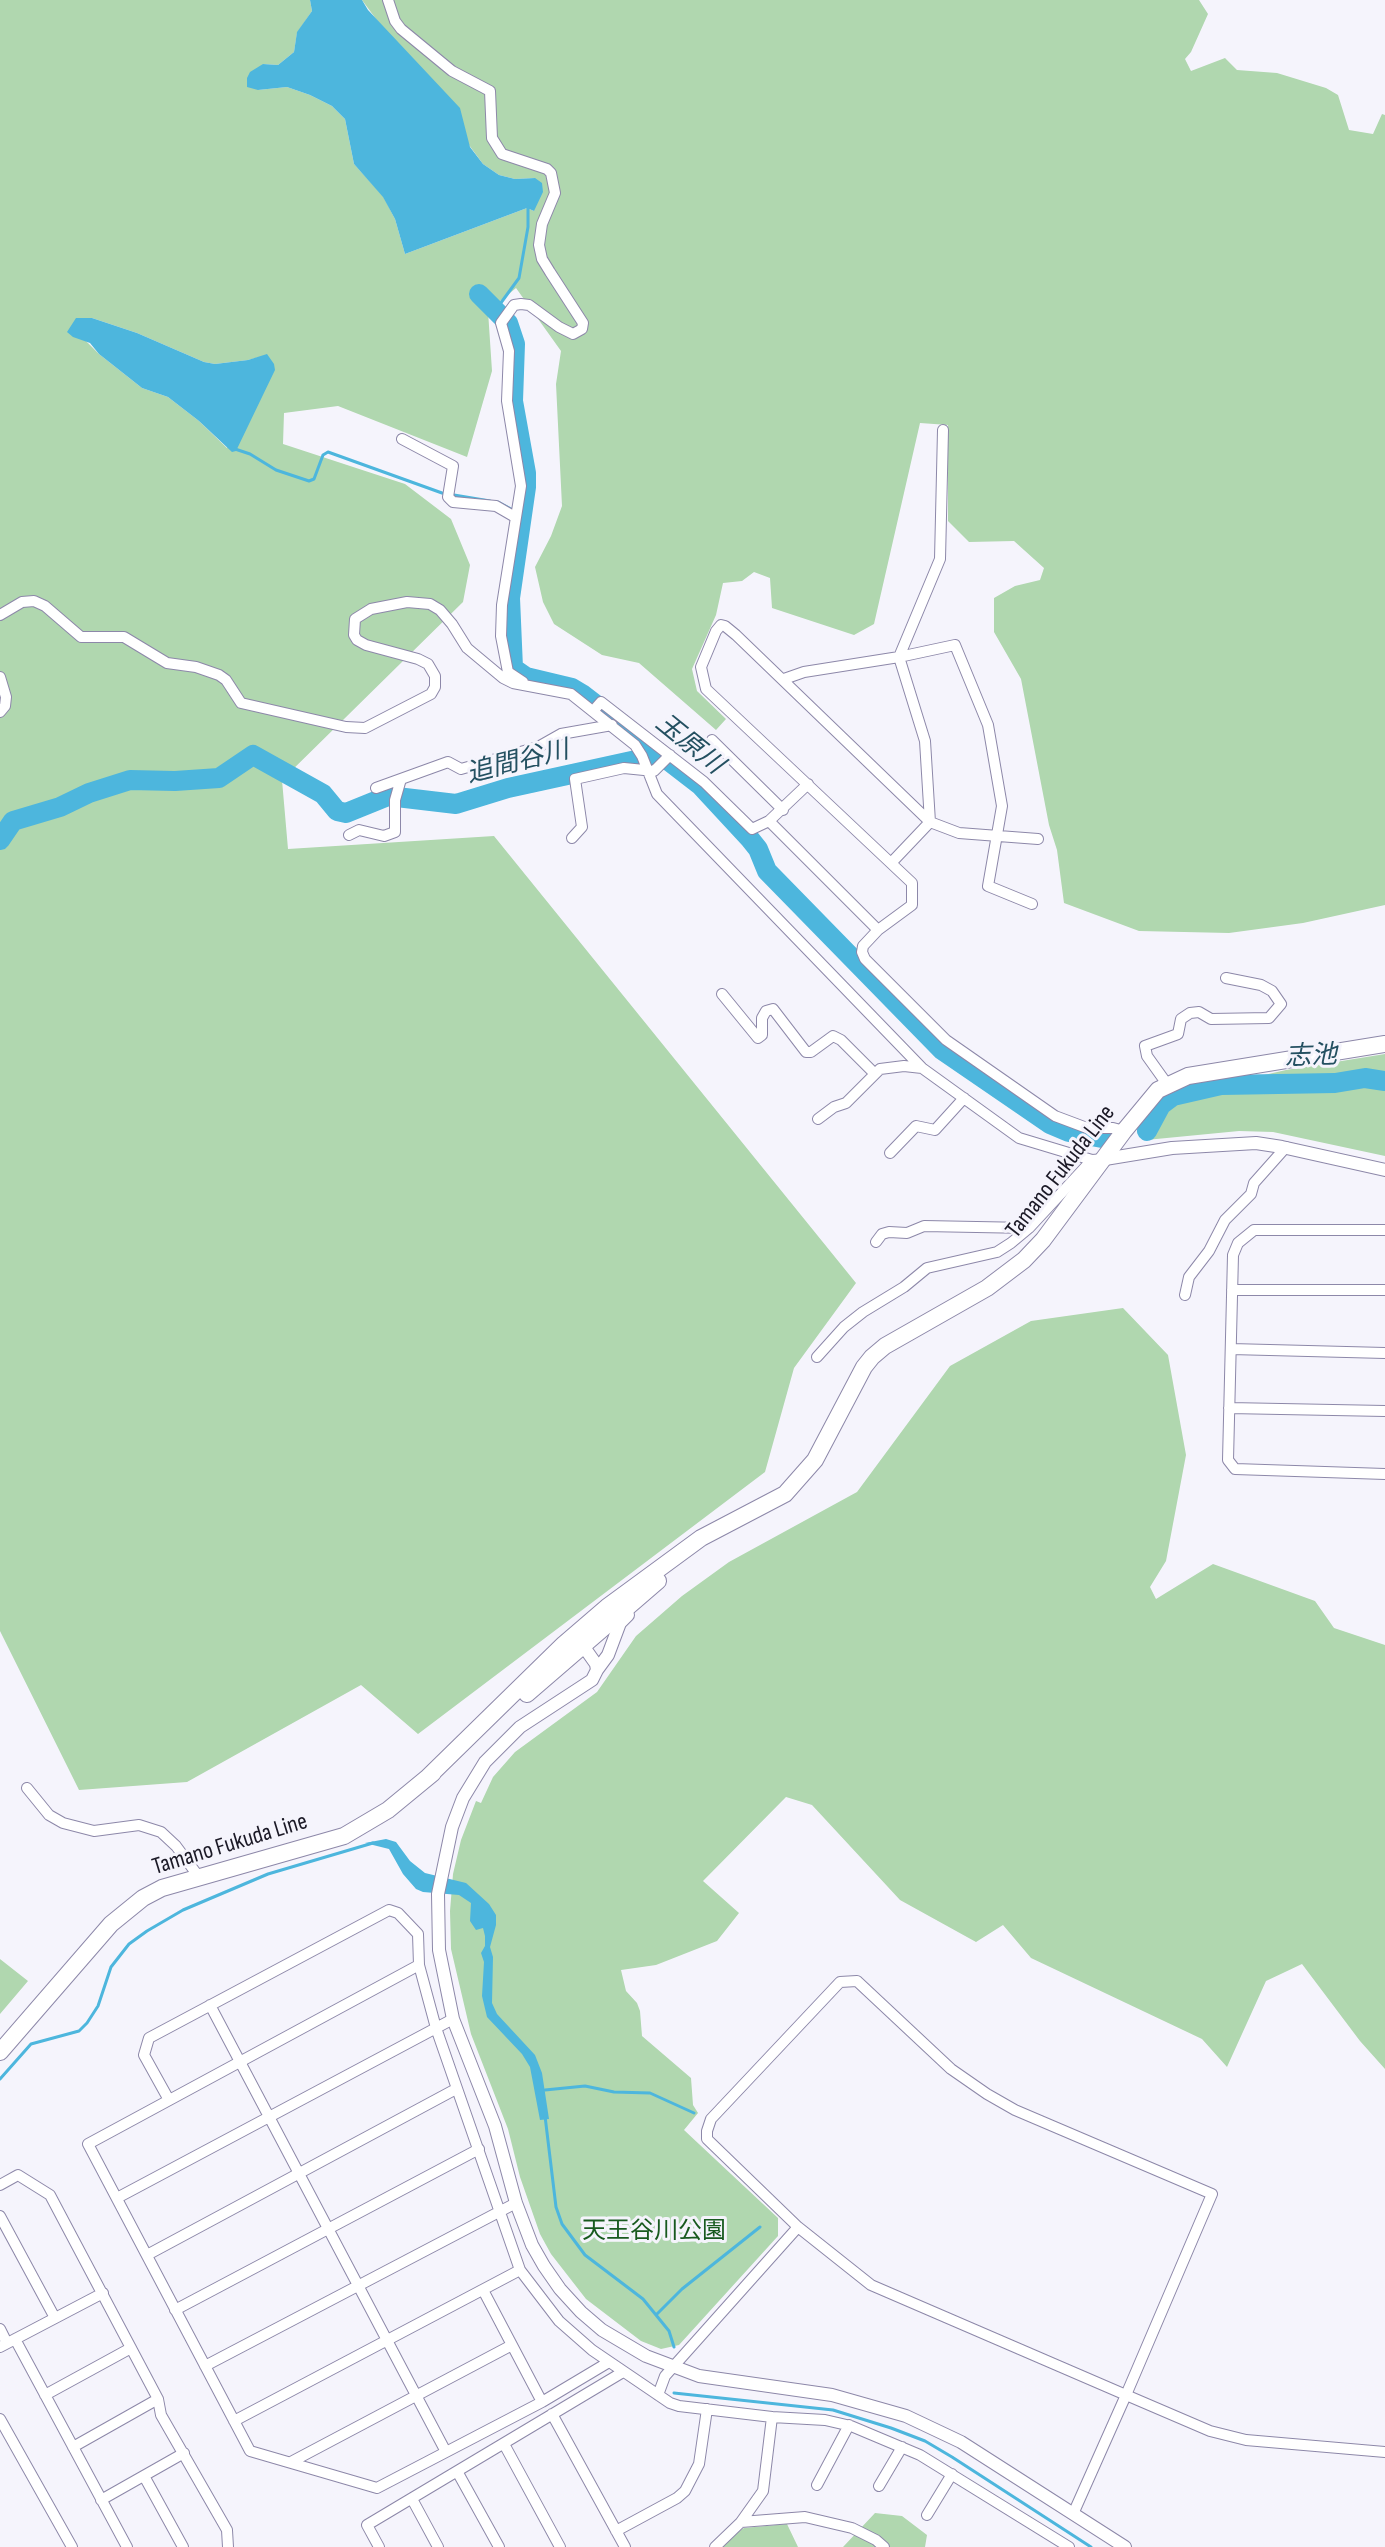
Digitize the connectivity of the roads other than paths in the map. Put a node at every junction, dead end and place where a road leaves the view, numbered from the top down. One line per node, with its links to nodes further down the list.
1 (388, 0): 4 (street)
2 (943, 430): 6 (street)
3 (402, 439): 4 (street)
4 (515, 517): 9 (street)
5 (0, 615): 9 (street)
6 (899, 657): 8 (street); 22 (street); 24 (street)
7 (0, 677): 10 (street)
8 (784, 679): 18 (street); 22 (street)
9 (528, 685): 11 (street)
10 (0, 712)
11 (616, 722): 12 (street); 13 (street); 17 (street)
12 (633, 727): 13 (street); 15 (street)
13 (625, 736): 16 (street)
14 (712, 740): 20 (street)
15 (667, 759): 16 (street); 21 (street)
16 (645, 764): 25 (street); 33 (street)
17 (401, 779): 19 (street); 23 (street)
18 (808, 784): 20 (street); 27 (street)
19 (376, 788)
20 (783, 810): 21 (street)
21 (769, 821): 29 (street)
22 (930, 822): 24 (street); 27 (street)
23 (349, 835)
24 (998, 836): 26 (street); 28 (street)
25 (572, 838)
26 (1038, 839)
27 (892, 862): 29 (street)
28 (1032, 904)
29 (878, 930): 38 (street)
30 (1226, 978): 35 (street)
31 (722, 994): 34 (street)
32 (1385, 1044): 35 (main road, Tamano Fukuda Line)
33 (922, 1068): 34 (street); 36 (street)
34 (875, 1074): 37 (street)
35 (1167, 1084): 38 (main road, Tamano Fukuda Line)
36 (964, 1098): 40 (street); 41 (street)
37 (818, 1119)
38 (1124, 1131): 41 (main road, Tamano Fukuda Line)
39 (1286, 1147): 41 (street); 42 (street); 48 (street)
40 (890, 1153)
41 (1099, 1160): 43 (street); 55 (main road, Tamano Fukuda Line)
42 (1385, 1170)
43 (1029, 1228): 45 (street); 51 (street)
44 (1385, 1230): 46 (street)
45 (876, 1242)
46 (1232, 1290): 47 (street); 49 (street)
47 (1385, 1290)
48 (1185, 1295)
49 (1231, 1349): 50 (street); 52 (street)
50 (1385, 1353)
51 (817, 1357)
52 (1229, 1408): 53 (street); 54 (street)
53 (1385, 1411)
54 (1385, 1474)
55 (728, 1524): 56 (main road, Tamano Fukuda Line); 57 (main road, Tamano Fukuda Line)
56 (668, 1572): 57 (main road, Tamano Fukuda Line); 58 (street)
57 (579, 1640): 58 (street); 60 (main road, Tamano Fukuda Line)
58 (597, 1670): 62 (street)
59 (27, 1788): 60 (street)
60 (199, 1877): 67 (main road, Tamano Fukuda Line)
61 (418, 1934): 62 (street); 63 (street); 64 (street)
62 (437, 1936): 65 (street)
63 (419, 1965): 66 (street); 68 (street)
64 (210, 2005): 68 (street); 70 (street)
65 (453, 2019): 66 (street); 76 (street)
66 (436, 2028): 69 (street); 71 (street)
67 (0, 2052)
68 (240, 2062): 70 (street); 71 (street)
69 (456, 2089): 72 (street); 73 (street)
70 (169, 2100): 75 (street)
71 (270, 2117): 73 (street); 75 (street)
72 (479, 2149): 77 (street); 80 (street)
73 (299, 2173): 80 (street); 81 (street)
74 (0, 2185): 85 (street)
75 (117, 2198): 81 (street)
76 (516, 2203): 77 (street); 95 (street)
77 (498, 2212): 82 (street); 83 (street)
78 (0, 2216): 87 (street)
79 (798, 2227): 95 (street); 100 (street); 100 (street)
80 (329, 2228): 83 (street); 86 (street)
81 (147, 2255): 86 (street)
82 (520, 2270): 84 (street); 93 (street)
83 (359, 2285): 89 (street); 94 (street)
84 (483, 2290): 89 (street); 91 (street)
85 (103, 2293): 87 (street); 92 (street)
86 (175, 2310): 94 (street)
87 (55, 2318): 90 (street)
88 (0, 2329): 90 (street)
89 (388, 2340): 98 (street); 107 (street)
90 (7, 2343): 97 (street)
91 (512, 2345): 98 (street); 102 (street)
92 (131, 2348): 97 (street); 101 (street)
93 (609, 2362): 96 (street); 102 (street)
94 (205, 2366): 107 (street)
95 (673, 2368): 99 (street); 123 (street)
96 (623, 2372): 99 (street); 104 (street)
97 (45, 2395): 110 (street)
98 (417, 2395): 112 (street); 115 (street)
99 (658, 2395): 103 (street)
100 (1126, 2395): 113 (street); 123 (street)
101 (158, 2399): 110 (street); 114 (street)
102 (542, 2402): 112 (street)
103 (707, 2409): 105 (street); 126 (street)
104 (552, 2414): 109 (street); 126 (street)
105 (772, 2417): 108 (street); 125 (street)
106 (0, 2419): 127 (street)
107 (234, 2421): 115 (street)
108 (849, 2425): 111 (street); 119 (street)
109 (504, 2444): 116 (street); 134 (street)
110 (73, 2447): 122 (street)
111 (902, 2447): 117 (street); 120 (street)
112 (446, 2452): 115 (street)
113 (1385, 2452)
114 (184, 2453): 118 (street); 130 (street)
115 (291, 2462)
116 (458, 2473): 121 (street); 133 (street)
117 (952, 2474): 124 (street); 138 (street)
118 (144, 2476): 122 (street); 129 (street)
119 (817, 2485)
120 (879, 2486)
121 (412, 2499): 131 (street); 132 (street)
122 (101, 2500): 128 (street)
123 (1073, 2514): 139 (street)
124 (927, 2515)
125 (741, 2522): 136 (street); 137 (street)
126 (616, 2531): 135 (street)
127 (72, 2547)
128 (127, 2547)
129 (183, 2547)
130 (228, 2547)
131 (379, 2547)
132 (438, 2547)
133 (499, 2547)
134 (560, 2547)
135 (625, 2547)
136 (715, 2547)
137 (884, 2547)
138 (1069, 2547)
139 (1125, 2547)

